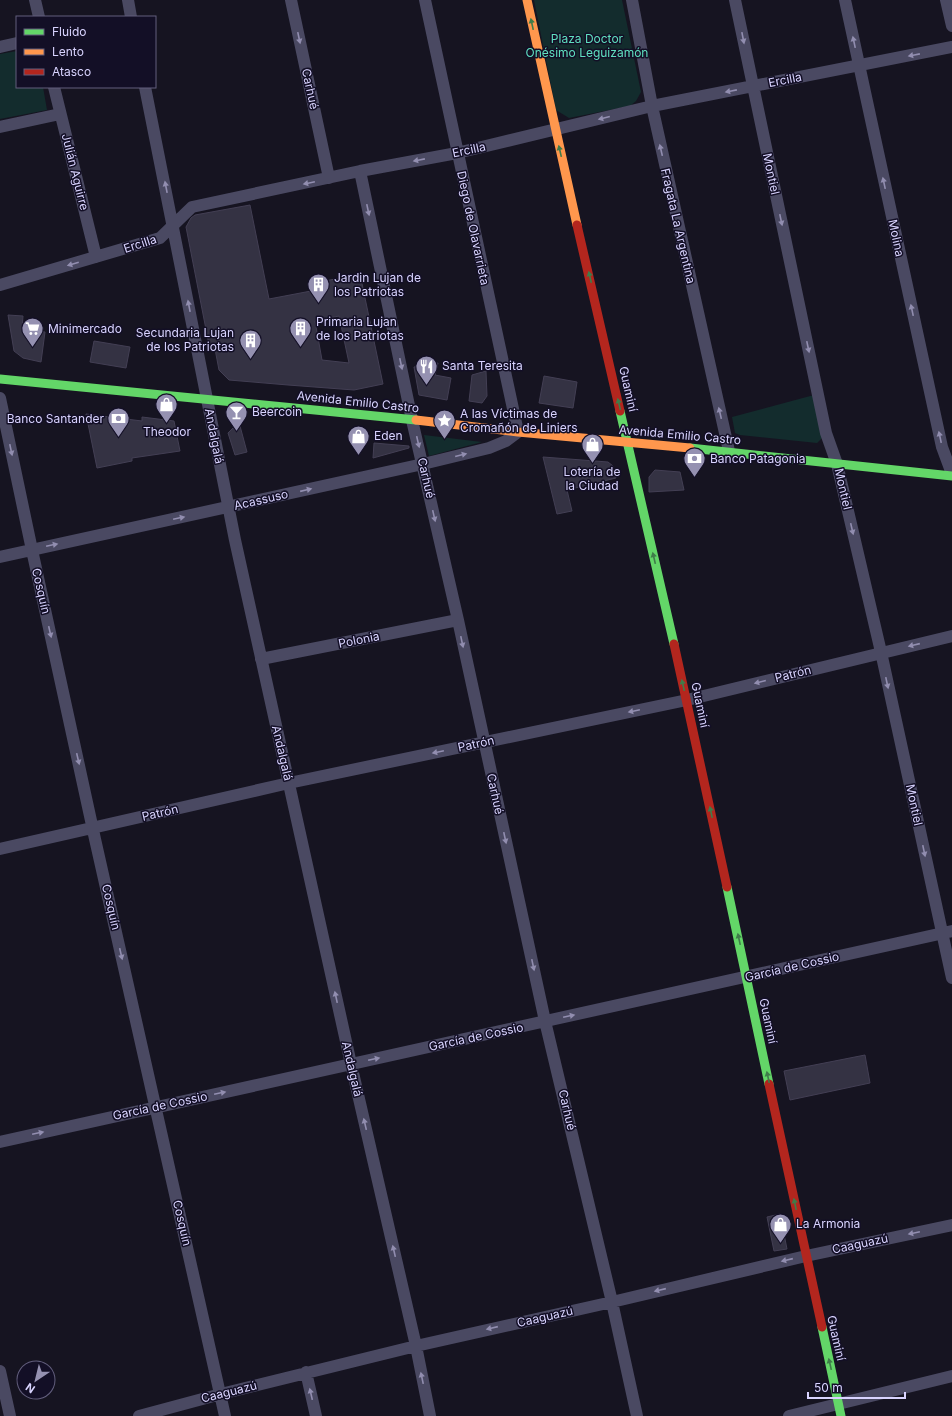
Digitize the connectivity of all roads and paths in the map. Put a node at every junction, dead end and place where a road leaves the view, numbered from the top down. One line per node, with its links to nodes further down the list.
1 (35, 0): 10 (street)
2 (128, 0): 11 (street)
3 (291, 0): 26 (street, Carhué, one-way to 26)
4 (425, 0): 24 (street, Diego de Olavarrieta)
5 (527, 0): 23 (street, Guaminí, one-way to 5)
6 (632, 0): 20 (street, Fragata La Argentina)
7 (735, 0): 17 (street, Montiel, one-way to 17)
8 (845, 0): 16 (street, Molina, one-way to 8)
9 (946, 0): 12 (street)
10 (39, 16)
11 (131, 16)
12 (952, 26)
13 (16, 43): 14 (street)
14 (0, 47)
15 (952, 47): 16 (street, Ercilla, one-way to 16)
16 (859, 66): 17 (street, Ercilla); 39 (street, Molina, one-way to 16)
17 (752, 87): 20 (street, Ercilla, one-way to 20); 38 (street, Montiel, one-way to 38)
18 (54, 88): 21 (street, Julián Aguirre)
19 (145, 88): 27 (street, Andalgalá, one-way to 19)
20 (652, 106): 23 (street, Ercilla, one-way to 23); 36 (street, Fragata La Argentina, one-way to 20)
21 (60, 114): 22 (street); 28 (street, Julián Aguirre)
22 (0, 127)
23 (555, 130): 24 (street, Ercilla); 35 (street, Guaminí, one-way to 23)
24 (457, 152): 25 (street, Ercilla, one-way to 25); 34 (street, Diego de Olavarrieta)
25 (360, 171): 26 (street, Ercilla); 33 (street, Carhué, one-way to 33)
26 (329, 178): 27 (street, Ercilla, one-way to 27)
27 (173, 225): 28 (street, Ercilla); 32 (street, Andalgalá, one-way to 27)
28 (96, 258): 29 (street, Ercilla, one-way to 29)
29 (0, 285)
30 (0, 379): 32 (street, Avenida Emilio Castro)
31 (0, 398): 41 (street, Cosquín, one-way to 41)
32 (207, 399): 33 (street, Avenida Emilio Castro); 40 (street, Andalgalá)
33 (412, 420): 34 (street, Avenida Emilio Castro); 37 (street, Carhué, one-way to 37)
34 (518, 432): 35 (street, Avenida Emilio Castro); 37 (street, Acassuso, one-way to 34)
35 (628, 442): 36 (street, Avenida Emilio Castro); 47 (street, Guaminí, one-way to 35)
36 (729, 451): 38 (street, Avenida Emilio Castro)
37 (423, 464): 40 (street, Acassuso, one-way to 37); 43 (street, Carhué, one-way to 43)
38 (838, 464): 39 (street, Avenida Emilio Castro); 45 (street, Montiel, one-way to 45)
39 (952, 475)
40 (228, 508): 41 (street, Acassuso, one-way to 40); 46 (street, Andalgalá)
41 (32, 550): 42 (street, Acassuso); 50 (street, Cosquín, one-way to 50)
42 (0, 557)
43 (458, 620): 46 (street, Polonia); 48 (street, Carhué, one-way to 48)
44 (952, 636): 45 (street, Patrón, one-way to 45)
45 (881, 652): 47 (street, Patrón, one-way to 47); 52 (street, Montiel, one-way to 52)
46 (260, 659): 49 (street, Andalgalá)
47 (687, 700): 48 (street, Patrón, one-way to 48); 53 (street, Guaminí, one-way to 47)
48 (484, 742): 49 (street, Patrón, one-way to 49); 55 (street, Carhué, one-way to 55)
49 (289, 783): 50 (street, Patrón); 56 (street, Andalgalá, one-way to 49)
50 (93, 828): 51 (street, Patrón); 57 (street, Cosquín, one-way to 57)
51 (0, 849)
52 (947, 932): 53 (street, García de Cossio); 54 (street, Montiel)
53 (747, 977): 55 (street, García de Cossio, one-way to 53); 60 (street, Guaminí, one-way to 53)
54 (952, 978)
55 (545, 1021): 56 (street, García de Cossio, one-way to 55); 61 (street, Carhué)
56 (351, 1064): 57 (street, García de Cossio, one-way to 56); 62 (street, Andalgalá, one-way to 56)
57 (156, 1107): 58 (street, García de Cossio, one-way to 57); 66 (street, Cosquín)
58 (0, 1142)
59 (952, 1225): 60 (street, Caaguazú, one-way to 60)
60 (806, 1256): 61 (street, Caaguazú, one-way to 61); 67 (street, Guaminí, one-way to 60)
61 (612, 1302): 62 (street, Caaguazú, one-way to 62); 73 (street, Carhué)
62 (416, 1346): 64 (street, Caaguazú); 72 (street, Andalgalá, one-way to 62)
63 (0, 1370): 68 (street)
64 (306, 1372): 66 (street, Caaguazú); 71 (street, one-way to 64)
65 (952, 1376): 67 (street)
66 (221, 1394): 69 (street, Caaguazú); 70 (street, Cosquín)
67 (839, 1403): 74 (street); 75 (street, Guaminí)
68 (10, 1416)
69 (139, 1416)
70 (225, 1416)
71 (316, 1416)
72 (430, 1416)
73 (637, 1416)
74 (789, 1416)
75 (842, 1416)

